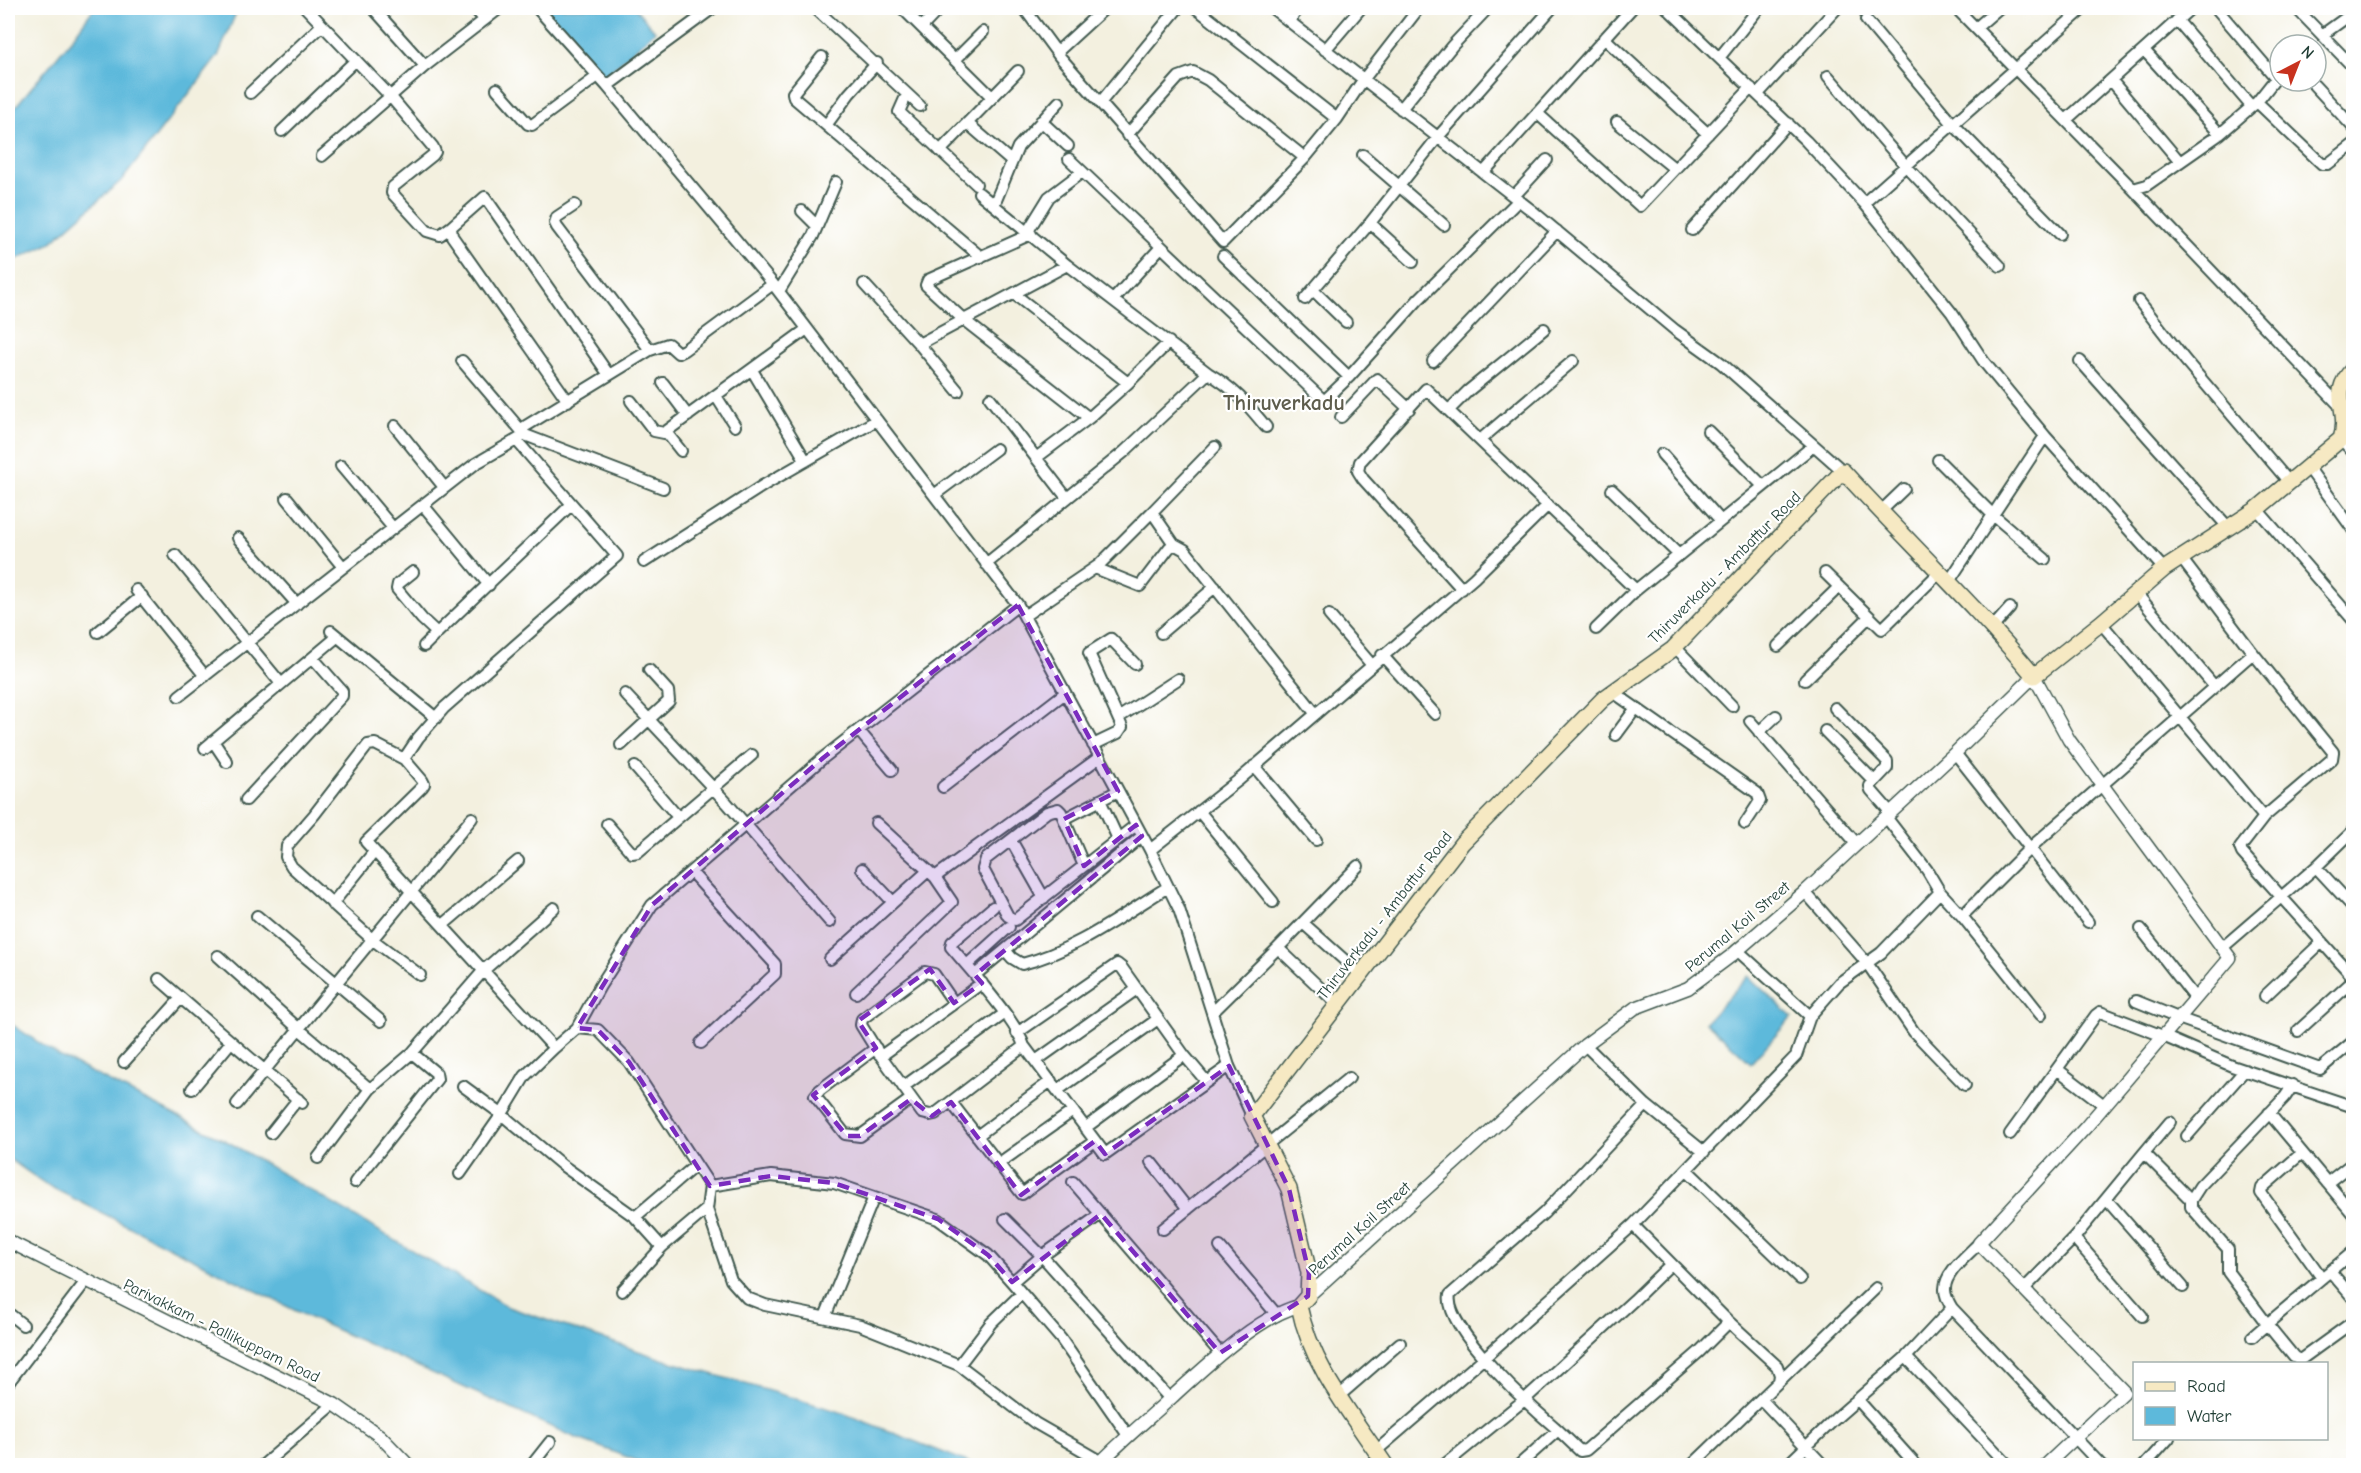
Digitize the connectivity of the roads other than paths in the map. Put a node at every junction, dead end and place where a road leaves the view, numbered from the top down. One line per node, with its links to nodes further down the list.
1 (306, 8): 35 (street)
2 (373, 8): 52 (street)
3 (474, 8): 31 (street)
4 (500, 8): 31 (street)
5 (537, 8): 56 (street)
6 (713, 8): 60 (street)
7 (815, 8): 50 (street)
8 (902, 8): 36 (street)
9 (940, 8): 36 (street)
10 (1105, 8): 45 (street)
11 (1178, 8): 70 (street)
12 (1196, 8): 75 (street)
13 (1272, 8): 34 (street)
14 (1299, 8): 34 (street)
15 (1361, 8): 43 (street)
16 (1419, 8): 58 (street)
17 (1488, 8): 73 (street)
18 (1552, 8): 88 (street)
19 (1632, 8): 41 (street)
20 (1667, 8): 47 (street)
21 (1759, 8): 47 (street)
22 (1836, 8): 63 (street)
23 (1956, 8): 37 (street)
24 (1999, 8): 37 (street)
25 (2084, 8): 55 (street)
26 (2191, 8): 33 (street)
27 (2216, 8): 51 (street)
28 (2296, 8): 39 (street)
29 (1030, 10): 45 (street)
30 (2354, 12): 40 (street)
31 (484, 19): 52 (street)
32 (1866, 20): 82 (street)
33 (2177, 20): 44 (street); 71 (street)
34 (1289, 21): 43 (street)
35 (322, 25): 48 (street); 64 (street)
36 (922, 27): 49 (street)
37 (1976, 28): 55 (street)
38 (983, 32): 49 (street)
39 (2320, 33)
40 (2325, 33)
41 (1604, 38): 74 (street); 85 (street)
42 (2328, 41): 53 (street)
43 (1325, 50): 58 (street)
44 (2144, 50): 59 (street); 86 (street)
45 (1057, 52): 70 (street)
46 (822, 57): 81 (street)
47 (1719, 58): 63 (street)
48 (356, 60): 67 (street); 84 (street)
49 (955, 60): 68 (street)
50 (877, 63): 66 (street); 81 (street)
51 (2268, 65)
52 (425, 66): 67 (street)
53 (2354, 68)
54 (1018, 70): 68 (street)
55 (2016, 70): 76 (street); 82 (street)
56 (598, 76): 60 (street); 62 (street)
57 (1828, 76): 99 (street)
58 (1363, 80): 73 (street); 75 (street)
59 (2111, 80): 76 (street); 98 (street)
60 (607, 86): 126 (street)
61 (2268, 88): 71 (street)
62 (497, 89)
63 (1755, 91): 80 (street); 85 (street)
64 (250, 93)
65 (2321, 93): 83 (street)
66 (907, 94): 72 (street); 91 (street)
67 (390, 96): 93 (street); 114 (street)
68 (992, 97): 79 (street)
69 (1059, 102): 77 (street)
70 (1100, 103): 87 (street)
71 (2254, 104): 86 (street); 89 (street)
72 (920, 106)
73 (1401, 109): 88 (street)
74 (1537, 113): 100 (street); 102 (street)
75 (1337, 119): 94 (street)
76 (2066, 120): 105 (street)
77 (1041, 121): 90 (street); 97 (street)
78 (1617, 122): 100 (street)
79 (967, 123): 91 (street); 97 (street)
80 (1788, 123): 108 (street); 115 (street)
81 (827, 124): 121 (street)
82 (1953, 124): 99 (street); 118 (street)
83 (2354, 128)
84 (282, 131)
85 (1708, 134): 100 (street)
86 (2220, 134): 98 (street)
87 (1127, 135): 94 (street); 94 (street)
88 (1438, 137): 102 (street); 104 (street)
89 (2354, 144)
90 (1068, 146)
91 (940, 151): 107 (street)
92 (1363, 155): 104 (street)
93 (322, 156)
94 (1305, 158)
95 (1069, 159): 101 (street)
96 (1547, 160): 106 (street)
97 (1012, 162): 107 (street)
98 (2180, 162): 105 (street)
99 (1906, 166): 108 (street); 124 (street)
100 (1675, 169)
101 (1082, 172): 117 (street); 119 (street)
102 (1484, 172): 106 (street)
103 (837, 182): 113 (street)
104 (1399, 187): 111 (street); 112 (street)
105 (2133, 189): 157 (street)
106 (1516, 198): 116 (street); 147 (street)
107 (994, 204): 117 (street)
108 (1864, 204): 168 (street)
109 (575, 205): 138 (street)
110 (802, 212): 113 (street)
111 (1370, 223): 122 (street); 127 (street)
112 (1444, 225)
113 (817, 226): 126 (street)
114 (451, 227): 146 (street); 153 (street)
115 (1692, 230)
116 (1557, 231): 140 (street); 171 (street)
117 (1030, 233): 121 (street); 123 (street)
118 (2060, 234)
119 (1161, 247): 130 (street); 147 (street)
120 (1222, 256): 147 (street)
121 (981, 257): 132 (street)
122 (1413, 262)
123 (1067, 265): 128 (street); 130 (street)
124 (2000, 266)
125 (864, 284): 137 (street)
126 (776, 288): 134 (street); 138 (street)
127 (1313, 290): 129 (street); 133 (street)
128 (1014, 294): 132 (street); 149 (street)
129 (1305, 299)
130 (1113, 300): 136 (street)
131 (2139, 301): 183 (street)
132 (964, 320): 137 (street); 160 (street)
133 (1346, 322)
134 (807, 329): 144 (street); 161 (street)
135 (1544, 329): 156 (street)
136 (1169, 342): 145 (street); 149 (street)
137 (919, 344): 150 (street)
138 (650, 350): 146 (street)
139 (462, 361): 167 (street)
140 (1433, 361)
141 (1573, 361): 170 (street)
142 (2080, 361): 200 (street)
143 (2354, 368): 157 (main road)
144 (752, 370): 151 (street); 179 (street)
145 (1208, 373): 164 (street); 191 (street)
146 (609, 375): 153 (street)
147 (1348, 377)
148 (663, 383): 158 (street)
149 (1128, 383): 160 (street)
150 (958, 391)
151 (716, 396): 158 (street); 163 (street)
152 (990, 398): 177 (street)
153 (568, 401): 167 (street)
154 (631, 401): 166 (street)
155 (1409, 409): 156 (street); 159 (street); 220 (street)
156 (1449, 410): 170 (street)
157 (2343, 410): 169 (main road)
158 (688, 416): 166 (street)
159 (1341, 417)
160 (1089, 418): 177 (street)
161 (877, 420): 179 (street); 189 (street)
162 (395, 426): 185 (street)
163 (735, 426)
164 (1266, 427)
165 (1708, 431): 184 (street)
166 (666, 432): 174 (street)
167 (521, 435): 185 (street); 186 (street); 193 (street)
168 (2045, 436): 198 (street); 213 (street)
169 (2341, 439): 175 (street); 181 (main road)
170 (1480, 440): 194 (street)
171 (1813, 446): 182 (street); 184 (street)
172 (1215, 447): 196 (street)
173 (996, 449): 189 (street)
174 (681, 451)
175 (2354, 453)
176 (1662, 454): 199 (street)
177 (1036, 458): 191 (street)
178 (1938, 460): 198 (street)
179 (806, 461): 209 (street)
180 (341, 466): 201 (street)
181 (2308, 466): 183 (main road); 202 (street)
182 (1843, 471): 197 (main road); 238 (main road, Thiruverkadu - Ambattur Road)
183 (2289, 482): 195 (main road)
184 (1763, 486): 199 (street)
185 (444, 487): 192 (street)
186 (663, 488)
187 (1904, 489): 197 (street)
188 (1612, 490): 206 (street)
189 (934, 495): 210 (street)
190 (287, 498): 211 (street)
191 (1067, 498): 210 (street)
192 (423, 505): 201 (street); 217 (street)
193 (571, 505): 217 (street); 263 (street)
194 (1548, 505): 220 (street); 221 (street)
195 (2257, 509): 200 (main road); 229 (street)
196 (1152, 512): 204 (street); 212 (street)
197 (1880, 512): 216 (main road)
198 (1993, 515): 208 (street); 216 (street)
199 (1721, 521): 206 (street)
200 (2228, 527): 207 (main road)
201 (393, 528): 211 (street)
202 (2354, 531)
203 (238, 538): 223 (street)
204 (1174, 544): 212 (street); 218 (street)
205 (175, 555): 236 (street)
206 (1679, 555): 221 (street)
207 (2181, 558): 213 (main road); 240 (street)
208 (2045, 559)
209 (644, 562)
210 (986, 564): 224 (street)
211 (344, 567): 223 (street)
212 (1095, 567): 227 (street)
213 (2164, 569): 222 (main road)
214 (413, 572): 234 (street)
215 (1825, 573): 219 (street)
216 (1943, 578): 228 (street); 231 (main road)
217 (489, 585): 234 (street)
218 (1215, 587): 235 (street); 259 (street)
219 (1839, 587): 228 (street); 239 (street)
220 (1462, 589): 241 (street)
221 (1636, 590): 232 (street)
222 (2136, 593): 230 (main road); 251 (street)
223 (297, 603): 236 (street)
224 (1018, 605): 227 (street); 267 (street)
225 (2010, 608): 231 (street)
226 (1329, 615): 244 (street)
227 (1024, 616): 253 (street)
228 (1869, 617): 250 (street)
229 (2354, 621)
230 (2101, 623): 247 (main road); 262 (street)
231 (1993, 627): 247 (main road)
232 (1596, 629)
233 (98, 632): 246 (street)
234 (437, 633): 237 (street)
235 (1161, 633)
236 (248, 642): 246 (street); 249 (street)
237 (423, 646)
238 (1676, 646): 252 (main road, Thiruverkadu - Ambattur Road); 256 (street)
239 (1778, 646)
240 (2253, 653): 251 (street); 291 (street)
241 (1382, 655): 244 (street); 260 (street)
242 (313, 658): 263 (street); 277 (street); 286 (street)
243 (1135, 664): 264 (street)
244 (1371, 664): 259 (street)
245 (650, 670): 265 (street)
246 (205, 676): 255 (street)
247 (2034, 676): 273 (street, Perumal Koil Street); 282 (street)
248 (1178, 679): 264 (street)
249 (278, 680)
250 (1805, 680)
251 (2214, 686): 262 (street)
252 (1613, 692): 257 (street); 346 (main road, Thiruverkadu - Ambattur Road)
253 (1065, 693): 272 (street); 283 (street)
254 (625, 694): 265 (street)
255 (179, 696)
256 (1732, 705)
257 (1636, 708): 270 (street); 296 (street)
258 (1834, 708): 281 (street)
259 (1315, 713): 278 (street)
260 (1435, 714)
261 (1776, 716): 269 (street)
262 (2179, 716): 282 (street); 291 (street)
263 (436, 718): 276 (street)
264 (1118, 718): 272 (street)
265 (648, 720): 271 (street); 284 (street)
266 (1750, 721): 269 (street)
267 (859, 730): 280 (street); 297 (street)
268 (1825, 731): 281 (street)
269 (1760, 732): 304 (street)
270 (1616, 735)
271 (621, 745)
272 (1093, 746): 275 (street)
273 (1955, 753): 289 (street, Perumal Koil Street); 305 (street)
274 (752, 755): 284 (street)
275 (1100, 757): 285 (street); 314 (street)
276 (404, 759): 307 (street); 323 (street)
277 (227, 762)
278 (1254, 766): 288 (street); 303 (street)
279 (635, 767): 290 (street)
280 (892, 770)
281 (1874, 781): 289 (street)
282 (2104, 786): 305 (street); 338 (street)
283 (943, 787)
284 (711, 788): 290 (street); 297 (street)
285 (1118, 791): 287 (street); 298 (street)
286 (246, 800)
287 (1100, 800): 293 (street); 301 (street)
288 (1198, 811): 306 (street); 322 (street)
289 (1888, 815): 304 (street, Perumal Koil Street); 318 (street)
290 (678, 817): 295 (street)
291 (2264, 817): 319 (street)
292 (472, 818): 316 (street)
293 (1064, 819): 302 (street); 309 (street)
294 (876, 823): 314 (street)
295 (607, 824)
296 (1745, 824)
297 (745, 825): 313 (street); 329 (street)
298 (1136, 825): 299 (street); 301 (street)
299 (1142, 836): 306 (street); 339 (street)
300 (2351, 837): 311 (street)
301 (1118, 839): 309 (street)
302 (1011, 840): 320 (street); 320 (street)
303 (1316, 840)
304 (1857, 844): 317 (street, Perumal Koil Street)
305 (2030, 848): 328 (street); 330 (street)
306 (1150, 850): 315 (street)
307 (374, 852): 316 (street); 323 (street)
308 (518, 861): 332 (street)
309 (1084, 866): 320 (street)
310 (1358, 866): 331 (street)
311 (2316, 867): 319 (street); 326 (street)
312 (862, 869): 321 (street)
313 (691, 872): 367 (street); 374 (street)
314 (932, 874): 321 (street); 353 (street)
315 (1168, 887): 339 (street); 360 (street)
316 (411, 892): 332 (street); 335 (street)
317 (1805, 892): 340 (street, Perumal Koil Street); 343 (street)
318 (1940, 892): 328 (street); 343 (street)
319 (2282, 897): 336 (street); 338 (street)
320 (1044, 898)
321 (894, 902): 342 (street)
322 (1273, 902)
323 (332, 904): 335 (street)
324 (993, 907): 344 (street)
325 (554, 908): 345 (street)
326 (2354, 908)
327 (257, 916): 351 (street)
328 (1962, 916): 362 (street)
329 (830, 922)
330 (2088, 922)
331 (1303, 923): 337 (street); 346 (street)
332 (443, 925): 345 (street)
333 (1009, 927): 344 (street)
334 (2141, 929): 356 (street)
335 (373, 940): 347 (street); 351 (street)
336 (2322, 942): 350 (street); 354 (street)
337 (1278, 948): 359 (street); 360 (street)
338 (2222, 948): 356 (street)
339 (1005, 950): 349 (street)
340 (1737, 950): 363 (street); 375 (street, Perumal Koil Street)
341 (218, 956): 368 (street)
342 (830, 959)
343 (1867, 963): 363 (street); 390 (street)
344 (967, 964): 349 (street)
345 (484, 970): 377 (street); 379 (street)
346 (1360, 974): 359 (main road, Thiruverkadu - Ambattur Road)
347 (420, 975)
348 (159, 979): 355 (street)
349 (978, 979): 358 (street); 361 (street)
350 (2354, 979): 369 (street)
351 (336, 984): 366 (street); 368 (street)
352 (1137, 989): 365 (street); 370 (street); 381 (street)
353 (856, 993)
354 (2265, 996)
355 (182, 998): 373 (street); 382 (street)
356 (2195, 998): 364 (street)
357 (2136, 1001): 364 (street)
358 (954, 1004): 378 (street); 378 (street)
359 (1337, 1004): 405 (main road, Thiruverkadu - Ambattur Road)
360 (1212, 1013): 383 (street)
361 (1004, 1014): 370 (street); 393 (street)
362 (2041, 1015)
363 (1810, 1016): 414 (street)
364 (2178, 1018): 371 (street); 372 (street)
365 (1158, 1019): 380 (street); 389 (street)
366 (381, 1021)
367 (577, 1028): 377 (street); 421 (street)
368 (299, 1029): 386 (street); 395 (street)
369 (2298, 1031)
370 (1017, 1033): 376 (street)
371 (2163, 1036): 384 (street); 385 (street); 400 (street)
372 (2354, 1041)
373 (231, 1042): 386 (street); 394 (street)
374 (701, 1043)
375 (1585, 1045): 399 (street); 457 (street, Perumal Koil Street)
376 (1024, 1046): 381 (street); 397 (street)
377 (554, 1048): 404 (street)
378 (879, 1052): 393 (street); 396 (street)
379 (412, 1053): 395 (street); 424 (street)
380 (1184, 1055): 388 (street); 407 (street)
381 (1037, 1060): 389 (street)
382 (124, 1062)
383 (1229, 1066): 388 (street); 405 (street)
384 (2057, 1069): 400 (street); 409 (street)
385 (2245, 1070): 391 (street); 411 (street)
386 (264, 1071): 398 (street); 408 (street)
387 (1349, 1078): 413 (street)
388 (1206, 1081): 412 (street)
389 (1054, 1085): 402 (street); 410 (street)
390 (1965, 1085)
391 (2293, 1085): 401 (street); 403 (street)
392 (463, 1086): 404 (street)
393 (903, 1087): 396 (street)
394 (192, 1089)
395 (370, 1089): 417 (street)
396 (911, 1099): 397 (street)
397 (951, 1102): 410 (street)
398 (237, 1104)
399 (1646, 1105): 414 (street); 471 (street)
400 (2104, 1105): 441 (street)
401 (2354, 1107)
402 (1073, 1112): 407 (street); 420 (street)
403 (2269, 1113): 416 (street); 430 (street)
404 (502, 1114): 423 (street); 435 (street)
405 (1252, 1116): 413 (main road)
406 (2170, 1122): 415 (street)
407 (1085, 1128): 412 (street)
408 (271, 1133)
409 (2010, 1134)
410 (977, 1136): 420 (street)
411 (2187, 1136)
412 (1095, 1141): 420 (street)
413 (1267, 1144): 432 (street); 457 (main road)
414 (1704, 1152): 422 (street)
415 (2144, 1153): 429 (street); 430 (street)
416 (2302, 1153): 426 (street); 447 (street)
417 (318, 1158)
418 (1151, 1162): 432 (street)
419 (2354, 1162): 426 (street)
420 (998, 1164)
421 (696, 1165): 427 (street); 435 (street)
422 (1687, 1170): 437 (street); 448 (street)
423 (460, 1174)
424 (355, 1182)
425 (1074, 1182): 433 (street)
426 (2327, 1183): 434 (street)
427 (710, 1185): 428 (street); 431 (street)
428 (874, 1197): 450 (street); 462 (street)
429 (2106, 1199): 439 (street); 451 (street)
430 (2191, 1200): 465 (street)
431 (707, 1209): 442 (street); 462 (street)
432 (1188, 1209): 438 (street)
433 (1101, 1214): 445 (street); 469 (street)
434 (2354, 1215)
435 (635, 1216): 442 (street)
436 (1005, 1219): 445 (street)
437 (1633, 1225): 446 (street); 471 (street)
438 (1163, 1229)
439 (2074, 1238): 453 (street); 461 (street)
440 (8, 1241): 449 (street, Parivakkam - Pallikuppam Road)
441 (1979, 1243): 453 (street); 458 (street)
442 (662, 1247): 454 (street)
443 (1220, 1247): 460 (street)
444 (2354, 1251): 447 (street)
445 (1042, 1256): 450 (street); 476 (street)
446 (1671, 1264): 463 (street); 479 (street)
447 (2326, 1274): 456 (street); 465 (street)
448 (1800, 1279)
449 (86, 1281): 474 (street); 480 (street, Parivakkam - Pallikuppam Road)
450 (1012, 1282): 455 (street)
451 (2183, 1287)
452 (1875, 1288): 473 (street)
453 (2024, 1289): 483 (street)
454 (622, 1291)
455 (1021, 1294): 472 (street); 482 (street)
456 (2354, 1299)
457 (1304, 1301): 460 (street, Perumal Koil Street); 475 (main road)
458 (1952, 1308): 470 (street); 483 (street)
459 (8, 1313): 466 (street)
460 (1277, 1315): 469 (street, Perumal Koil Street)
461 (2142, 1316)
462 (825, 1317): 472 (street)
463 (1729, 1322): 473 (street); 481 (street)
464 (2354, 1322): 465 (street)
465 (2267, 1324): 467 (street)
466 (22, 1325)
467 (2252, 1337)
468 (1400, 1342): 475 (street)
469 (1220, 1353): 476 (street, Perumal Koil Street)
470 (1906, 1357): 478 (street); 499 (street)
471 (1484, 1358): 479 (street); 487 (street)
472 (959, 1365): 488 (street)
473 (1779, 1381): 477 (street)
474 (8, 1383)
475 (1339, 1396): 487 (main road)
476 (1170, 1399): 482 (street, Perumal Koil Street)
477 (1761, 1399): 486 (street); 495 (street)
478 (1857, 1399): 486 (street); 498 (street)
479 (1523, 1401): 481 (street); 493 (street)
480 (334, 1404): 489 (street); 490 (street, Parivakkam - Pallikuppam Road)
481 (1558, 1430): 494 (street)
482 (1127, 1434): 488 (street, Perumal Koil Street)
483 (2076, 1437): 500 (street); 501 (street)
484 (2167, 1440): 502 (street)
485 (550, 1442): 491 (street)
486 (1805, 1446): 496 (street); 497 (street)
487 (1376, 1451): 492 (main road)
488 (1099, 1463)
489 (262, 1466)
490 (409, 1466)
491 (531, 1466)
492 (1386, 1466)
493 (1443, 1466)
494 (1518, 1466)
495 (1691, 1466)
496 (1786, 1466)
497 (1824, 1466)
498 (1917, 1466)
499 (2009, 1466)
500 (2045, 1466)
501 (2102, 1466)
502 (2144, 1466)

